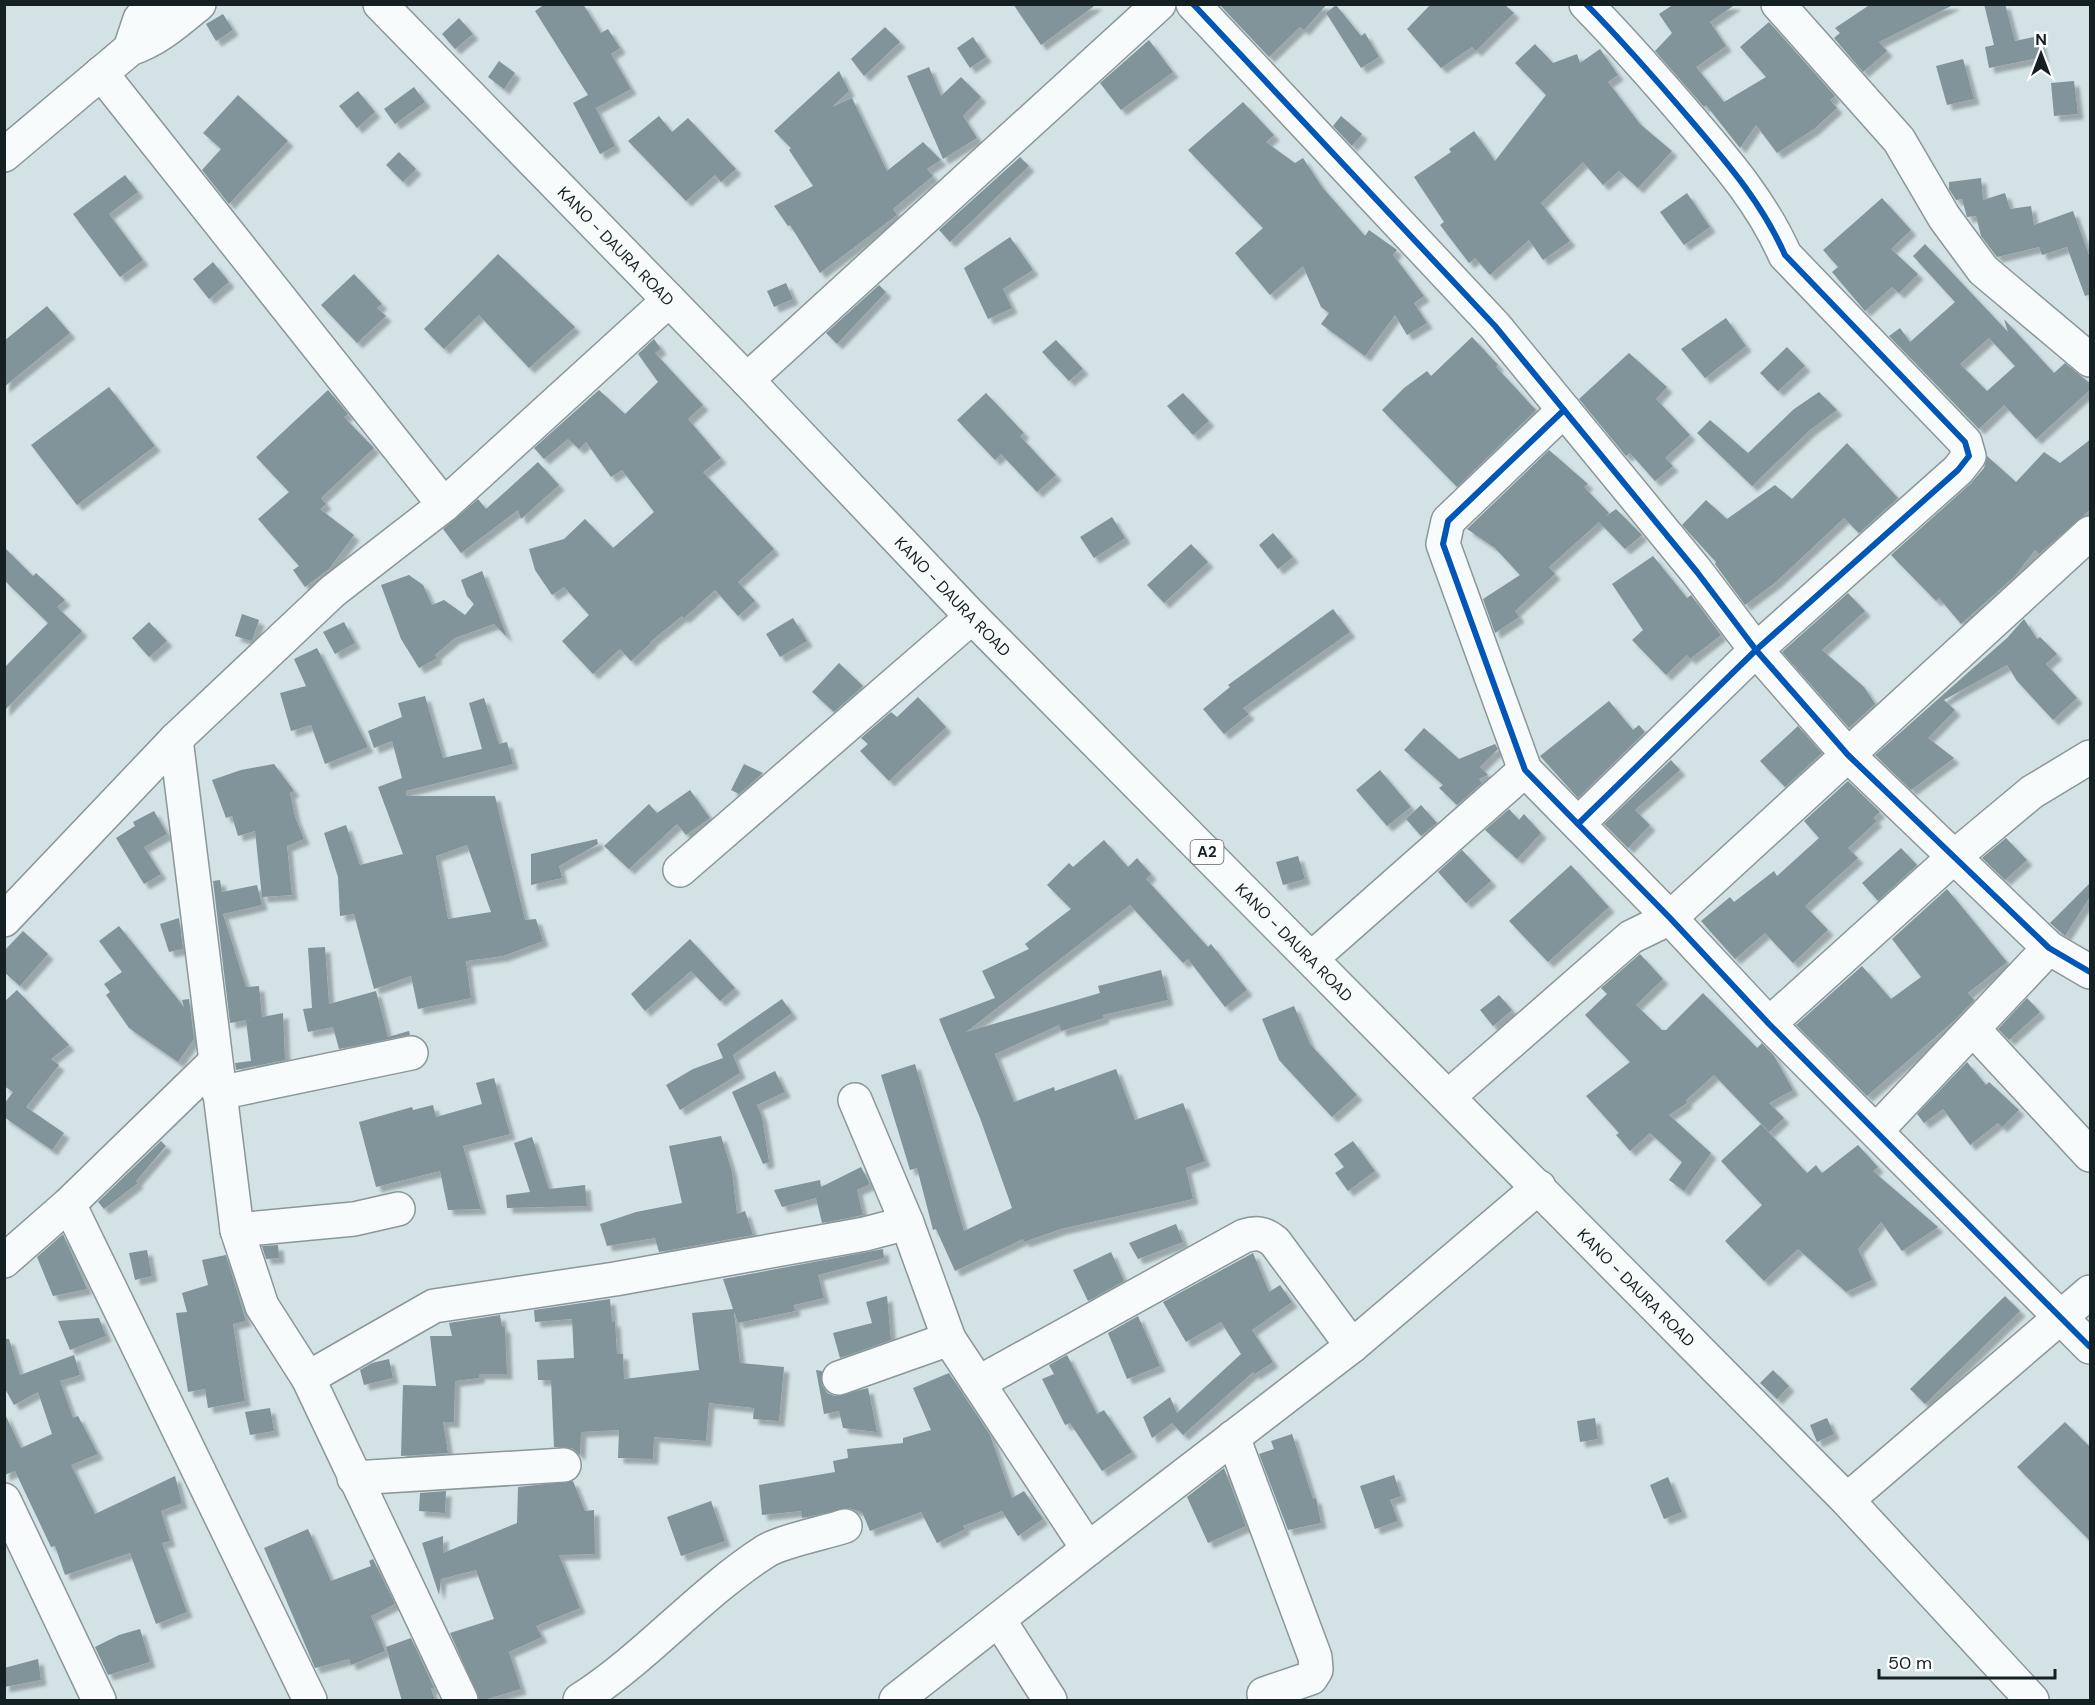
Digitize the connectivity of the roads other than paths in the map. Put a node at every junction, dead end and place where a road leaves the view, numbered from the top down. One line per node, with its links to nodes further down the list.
1 (155, 4): 8 (main road)
2 (199, 4): 8 (main road)
3 (380, 4): 11 (main road, KANO - DAURA ROAD / A2)
4 (1159, 4): 13 (main road)
5 (1193, 4): 14 (main road)
6 (1587, 4): 18 (main road)
7 (1778, 4): 12 (main road)
8 (130, 48): 9 (main road)
9 (100, 73): 10 (main road); 15 (main road)
10 (4, 154)
11 (669, 300): 13 (main road, KANO - DAURA ROAD / A2); 15 (main road)
12 (2091, 360)
13 (747, 380): 17 (main road, KANO - DAURA ROAD / A2)
14 (1564, 410): 18 (main road); 22 (main road)
15 (444, 505): 19 (main road)
16 (2091, 533): 20 (main road)
17 (972, 616): 25 (main road); 29 (main road, KANO - DAURA ROAD / A2)
18 (1756, 650): 20 (main road); 23 (main road)
19 (176, 739): 27 (main road); 34 (main road)
20 (1848, 755): 24 (main road); 26 (main road)
21 (2091, 757): 24 (main road)
22 (1526, 770): 23 (main road); 29 (main road)
23 (1578, 824): 26 (main road)
24 (1954, 857): 28 (main road); 31 (main road)
25 (680, 870)
26 (1670, 918): 31 (main road); 35 (main road)
27 (4, 920)
28 (2049, 948): 30 (main road); 32 (main road)
29 (1312, 958): 35 (main road, KANO - DAURA ROAD / A2)
30 (2091, 972)
31 (1769, 1024): 37 (main road)
32 (1973, 1029): 37 (main road); 38 (main road)
33 (411, 1053): 34 (main road)
34 (216, 1078): 40 (main road); 43 (main road)
35 (1448, 1097): 39 (main road, KANO - DAURA ROAD / A2)
36 (855, 1100): 42 (main road)
37 (1877, 1130): 46 (main road)
38 (2091, 1155)
39 (1539, 1186): 48 (main road); 57 (main road, KANO - DAURA ROAD / A2)
40 (69, 1204): 44 (main road); 63 (main road)
41 (398, 1209): 43 (main road)
42 (907, 1224): 47 (main road); 50 (main road)
43 (237, 1230): 50 (main road)
44 (4, 1261)
45 (2091, 1292): 46 (main road)
46 (2063, 1317): 49 (main road); 57 (main road)
47 (949, 1339): 51 (main road); 52 (main road)
48 (1352, 1346): 52 (main road); 53 (main road)
49 (2091, 1347)
50 (308, 1378): 55 (main road)
51 (839, 1378)
52 (978, 1383): 59 (main road)
53 (1233, 1437): 59 (main road); 61 (main road)
54 (564, 1465): 55 (main road)
55 (354, 1478): 64 (main road)
56 (4, 1500): 62 (main road)
57 (1847, 1500): 68 (main road, KANO - DAURA ROAD / A2)
58 (845, 1526): 65 (main road)
59 (1088, 1548): 60 (main road)
60 (999, 1620): 66 (main road); 67 (main road)
61 (1263, 1698)
62 (99, 1701)
63 (310, 1701)
64 (461, 1701)
65 (580, 1701)
66 (896, 1701)
67 (1050, 1701)
68 (2032, 1701)

